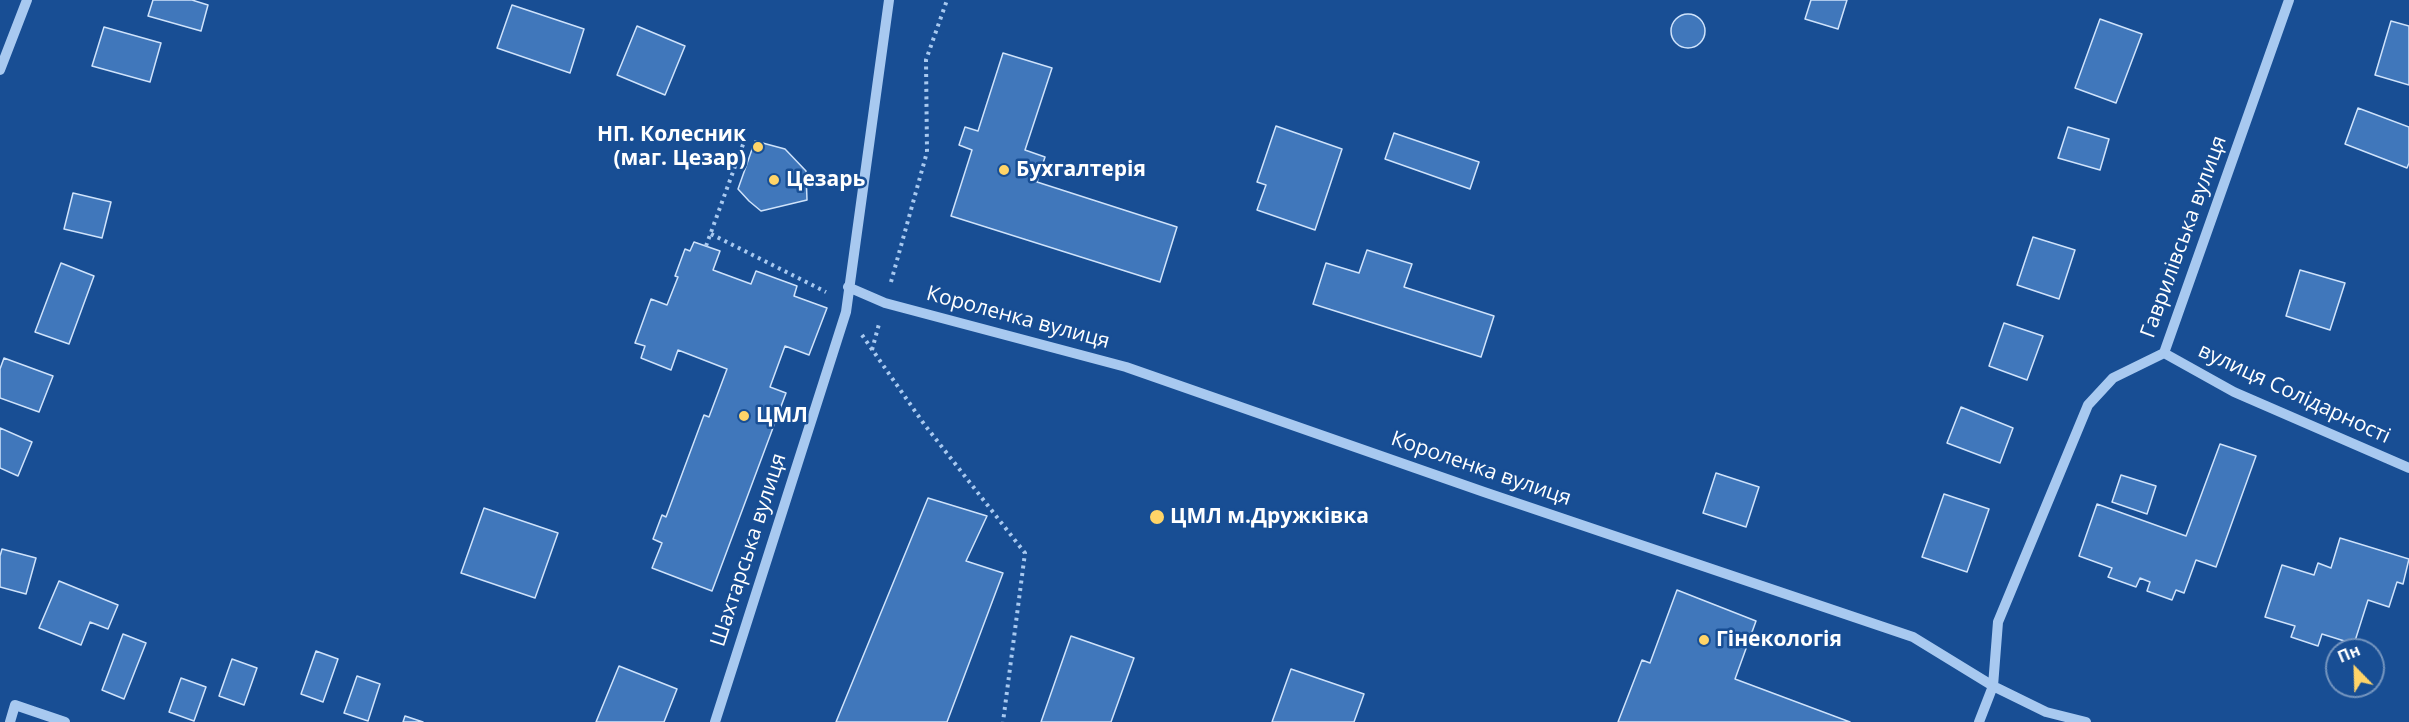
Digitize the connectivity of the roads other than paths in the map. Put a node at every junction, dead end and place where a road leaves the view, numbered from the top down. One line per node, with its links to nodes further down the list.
1 (27, 0): 4 (street)
2 (889, 0): 5 (street, Шахтарська вулиця)
3 (2289, 0): 6 (street, Гаврилівська вулиця)
4 (0, 70)
5 (848, 287): 8 (street, Короленка вулиця); 11 (street, Шахтарська вулиця)
6 (2164, 353): 7 (street, вулиця Солідарності); 8 (street, Гаврилівська вулиця)
7 (2409, 468)
8 (1993, 686): 12 (street, Гаврилівська вулиця); 13 (street, Короленка вулиця)
9 (10, 722): 10 (street)
10 (65, 722)
11 (715, 722)
12 (1979, 722)
13 (2086, 722)

